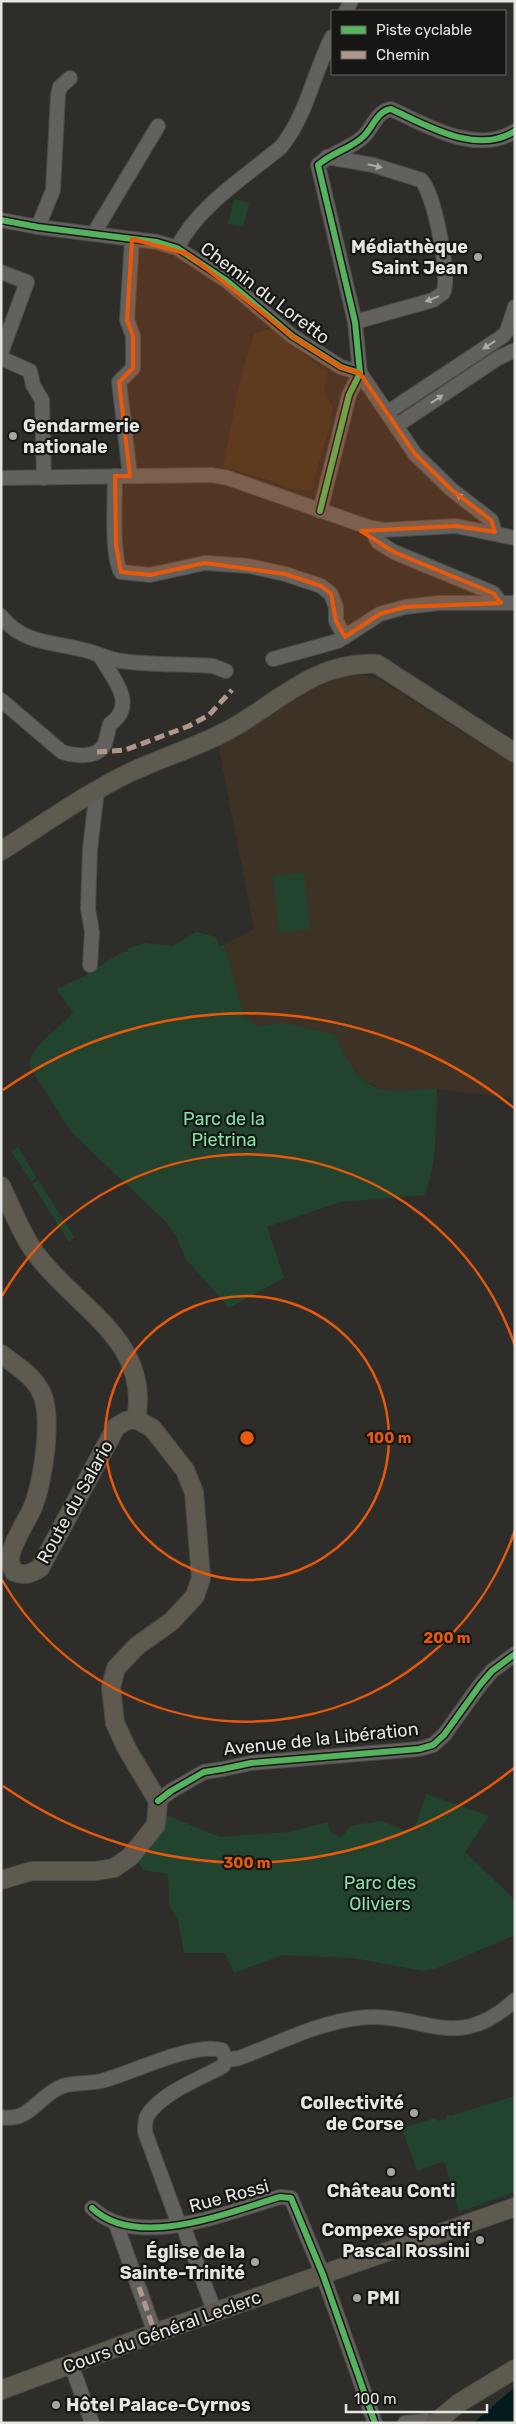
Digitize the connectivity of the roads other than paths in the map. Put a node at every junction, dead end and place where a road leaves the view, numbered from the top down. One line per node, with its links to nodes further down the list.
1 (331, 40): 10 (street)
2 (70, 78): 7 (street)
3 (158, 126): 8 (street)
4 (515, 131): 5 (street)
5 (327, 157): 13 (street); 13 (street, one-way to 13)
6 (1, 220): 7 (street, Chemin du Loretto)
7 (38, 228): 8 (street, Chemin du Loretto)
8 (94, 233): 9 (street, Chemin du Loretto)
9 (132, 239): 10 (street, Chemin du Loretto); 21 (street)
10 (177, 248): 17 (street, Chemin du Loretto)
11 (1, 272): 15 (street)
12 (515, 307): 18 (street, one-way to 18)
13 (355, 322): 17 (street)
14 (515, 350): 19 (street, one-way to 14)
15 (1, 353)
16 (1, 358): 23 (street)
17 (360, 373): 18 (street); 24 (street)
18 (388, 412): 19 (street)
19 (396, 426): 26 (street, one-way to 19)
20 (115, 476): 21 (street); 23 (street); 30 (street)
21 (130, 476): 24 (street)
22 (1, 478): 23 (street)
23 (44, 478)
24 (320, 511): 25 (street)
25 (371, 528): 26 (street); 28 (street)
26 (495, 532): 27 (street)
27 (515, 538)
28 (508, 603): 30 (street)
29 (1, 616): 31 (street)
30 (345, 637): 32 (street)
31 (100, 656): 33 (street); 34 (street)
32 (273, 659)
33 (226, 670)
34 (1, 700)
35 (515, 753): 36 (main road)
36 (97, 790): 37 (main road); 38 (street)
37 (1, 851)
38 (90, 966)
39 (1, 1186): 41 (main road)
40 (1, 1354): 41 (main road, Route du Salario)
41 (136, 1419): 43 (main road)
42 (515, 1654): 43 (street, Avenue de la Libération)
43 (158, 1801): 44 (main road)
44 (1, 1880)
45 (515, 2000): 46 (street)
46 (226, 2060): 47 (street); 51 (street)
47 (1, 2117)
48 (515, 2207): 52 (main road, Cours du Général Leclerc)
49 (92, 2208): 50 (street)
50 (116, 2224): 51 (street); 54 (street)
51 (181, 2225): 52 (street, Rue Rossi); 53 (street)
52 (323, 2275): 53 (main road, Cours du Général Leclerc); 59 (street)
53 (215, 2313): 54 (main road, Cours du Général Leclerc)
54 (155, 2333): 55 (main road, Cours du Général Leclerc)
55 (71, 2364): 57 (main road, Cours du Général Leclerc); 58 (street)
56 (515, 2369): 62 (main road)
57 (1, 2390)
58 (92, 2423)
59 (375, 2423)
60 (405, 2423): 61 (street)
61 (429, 2423)
62 (435, 2423)

